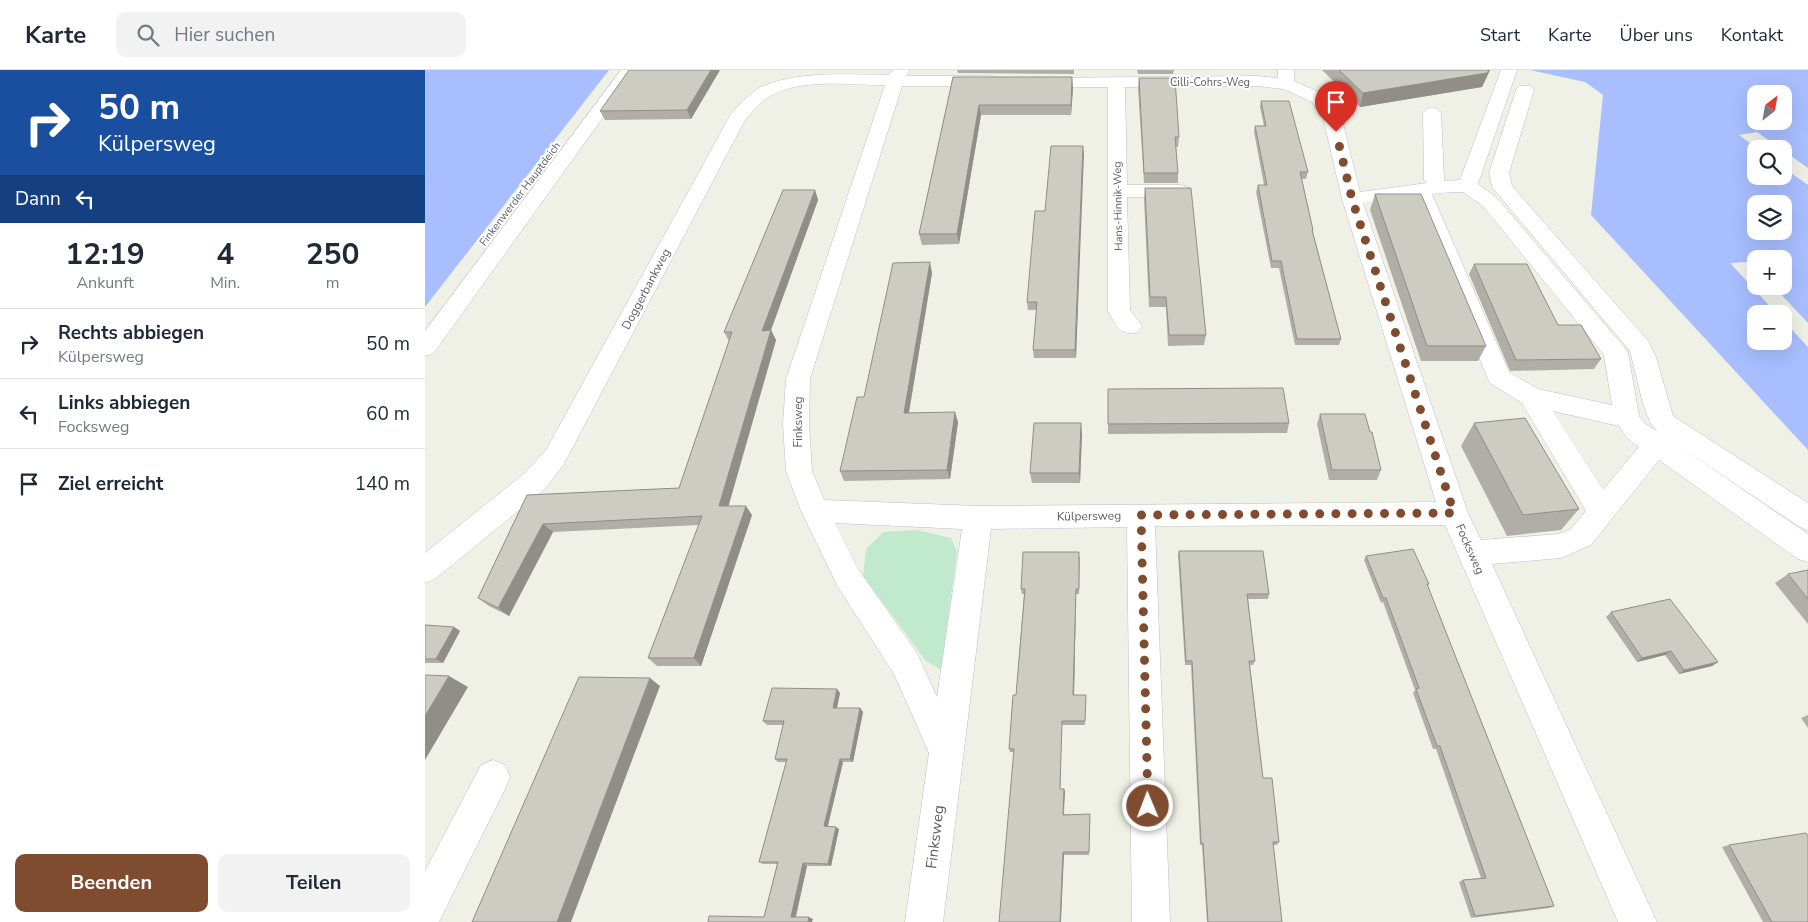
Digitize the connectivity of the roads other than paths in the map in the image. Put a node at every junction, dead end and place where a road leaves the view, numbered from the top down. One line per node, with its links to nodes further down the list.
1 (614, 70): 14 (street, Finkenwerder Hauptdeich)
2 (629, 70): 16 (street)
3 (1509, 70): 9 (street)
4 (898, 75): 6 (street, Cilli-Cohrs-Weg); 20 (street, Finksweg); 28 (street, Doggerbankweg)
5 (1285, 77): 6 (street, Cilli-Cohrs-Weg); 13 (street, Focksweg)
6 (1115, 82): 11 (street, Hans-Hinnik-Weg)
7 (1525, 90): 19 (street)
8 (1432, 113): 10 (street)
9 (1468, 186): 10 (street); 18 (street)
10 (1429, 189): 13 (street); 17 (street)
11 (1117, 191): 12 (street); 15 (street, Hans-Hinnik-Weg)
12 (1184, 191)
13 (1352, 199): 21 (street, Focksweg)
14 (425, 318)
15 (1130, 326)
16 (425, 348)
17 (1531, 397): 18 (street); 22 (street)
18 (1627, 418): 19 (street)
19 (1666, 438): 22 (street); 25 (street); 26 (street)
20 (815, 511): 24 (street, Külpersweg); 29 (street, Finksweg)
21 (1454, 513): 23 (street, Külpersweg); 27 (street, Focksweg)
22 (1602, 513): 27 (street)
23 (1141, 515): 24 (street, Külpersweg); 33 (street)
24 (978, 518): 29 (street, Finksweg)
25 (1808, 518)
26 (1808, 550)
27 (1472, 554): 34 (street, Focksweg)
28 (425, 570)
29 (946, 753): 32 (street, Finksweg)
30 (493, 777): 31 (street)
31 (425, 910)
32 (924, 922)
33 (1151, 922)
34 (1638, 922)

